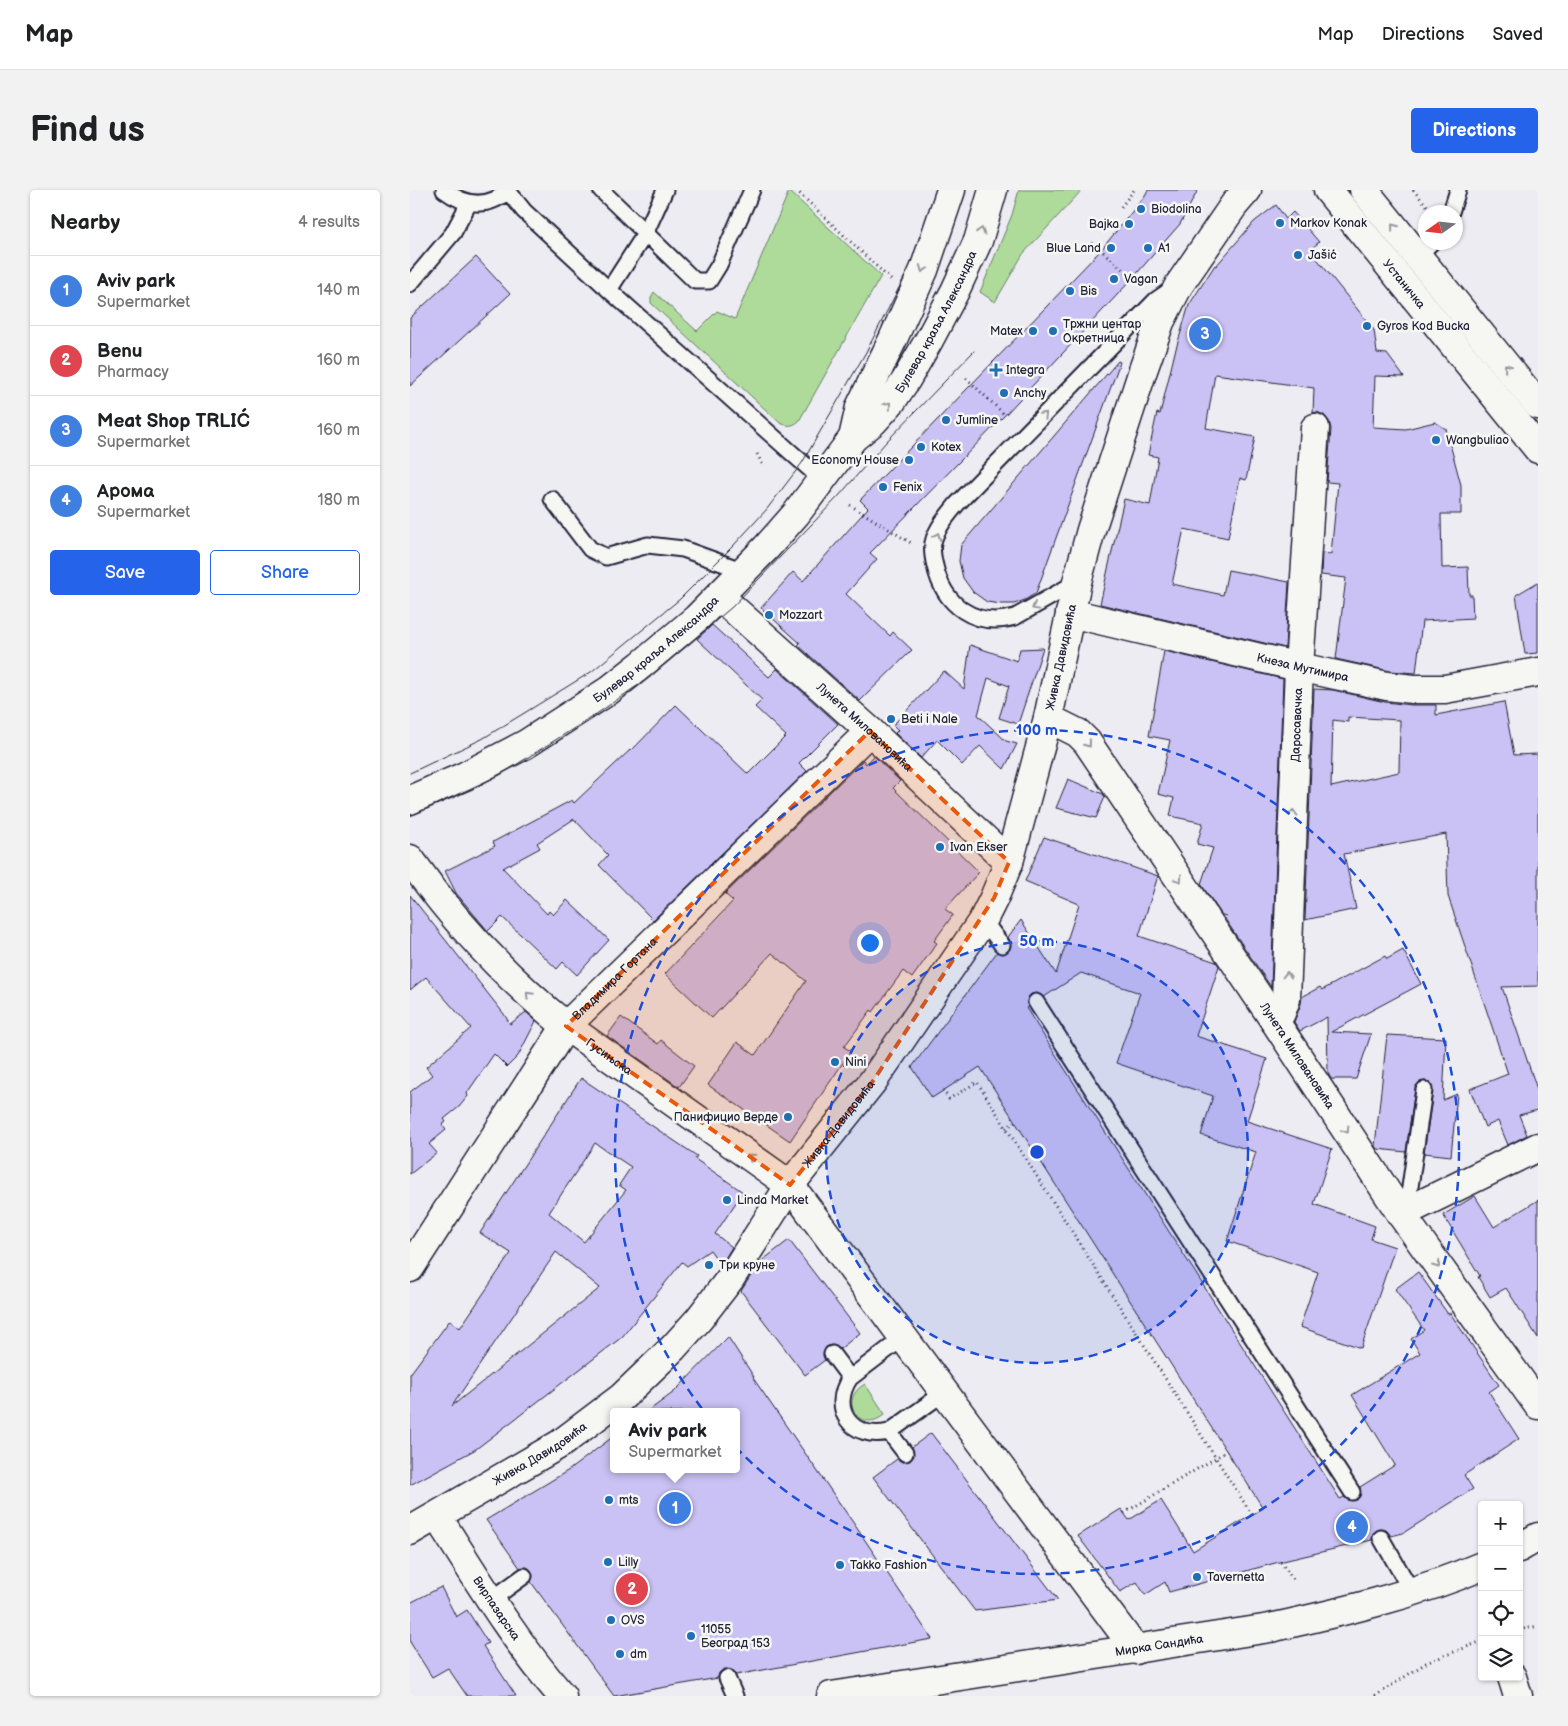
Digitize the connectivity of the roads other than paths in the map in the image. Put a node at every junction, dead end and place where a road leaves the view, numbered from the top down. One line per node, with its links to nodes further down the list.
1 (444, 190): 12 (lane)
2 (601, 190): 14 (lane)
3 (665, 190): 14 (lane)
4 (752, 190): 14 (lane)
5 (950, 190): 22 (street, Булевар краља Александра, one-way to 22)
6 (993, 190): 22 (street, Булевар краља Александра, one-way to 6)
7 (1247, 190): 18 (street, Живка Давидовића)
8 (1328, 190): 23 (street, Устаничка)
9 (1364, 190): 15 (street, one-way to 9)
10 (1458, 190): 13 (lane)
11 (508, 191): 12 (lane); 19 (lane)
12 (469, 203): 17 (lane)
13 (1453, 205)
14 (645, 234): 19 (lane)
15 (1418, 243)
16 (1425, 250): 20 (street, one-way to 16)
17 (410, 284)
18 (1179, 285): 27 (street, Живка Давидовића); 27 (lane, Живка Давидовића, one-way to 18)
19 (609, 290): 24 (lane)
20 (1538, 405)
21 (1315, 428): 30 (street, Даросавачка)
22 (853, 438): 24 (street, Булевар краља Александра)
23 (1538, 449)
24 (822, 480): 26 (street, Булевар краља Александра)
25 (552, 499): 26 (lane)
26 (744, 571): 28 (street, Булевар краља Александра)
27 (1077, 582): 29 (street, Живка Давидовића)
28 (719, 596): 33 (street, Лунета Миловановића); 34 (street, Булевар краља Александра)
29 (1070, 613): 30 (street, Кнеза Мутимира); 32 (street, Живка Давидовића)
30 (1299, 667): 31 (street, Кнеза Мутимира); 40 (street, Даросавачка, one-way to 30)
31 (1538, 672)
32 (1048, 718): 36 (street, Живка Давидовића); 40 (street, Лунета Миловановића, one-way to 40)
33 (870, 731): 36 (street, Лунета Миловановића); 41 (street, Владимира Гортана)
34 (410, 800)
35 (410, 859): 41 (street, Гусињска, one-way to 35)
36 (1009, 862): 37 (street, Живка Давидовића)
37 (983, 920): 38 (lane); 44 (street, Живка Давидовића)
38 (1002, 945)
39 (1036, 1002): 54 (lane)
40 (1274, 1020): 45 (street, Лунета Миловановића, one-way to 45)
41 (566, 1026): 44 (street, Гусињска, one-way to 41); 46 (street, Владимира Гортана)
42 (1424, 1090): 45 (lane)
43 (1538, 1147): 45 (street)
44 (790, 1185): 47 (street, Гусињска); 55 (street, Живка Давидовића)
45 (1406, 1212): 51 (street, Лунета Миловановића, one-way to 51)
46 (410, 1268)
47 (904, 1337): 49 (lane); 50 (street, Гусињска)
48 (832, 1354): 49 (lane)
49 (850, 1378): 52 (lane)
50 (945, 1392): 52 (lane); 64 (street, Гусињска)
51 (1538, 1404)
52 (889, 1432): 53 (lane)
53 (905, 1453)
54 (1352, 1492)
55 (437, 1516): 56 (street, Живка Давидовића); 63 (street, Вирпазарска)
56 (410, 1531)
57 (1538, 1537): 59 (street)
58 (1381, 1538): 62 (lane)
59 (1522, 1546)
60 (1478, 1571): 62 (street, Мирка Сандића)
61 (524, 1576): 63 (lane)
62 (1412, 1592): 64 (street, Мирка Сандића)
63 (491, 1600): 67 (street, Вирпазарска)
64 (1136, 1650): 69 (street, Мирка Сандића)
65 (727, 1678): 68 (lane)
66 (1513, 1681): 70 (street)
67 (562, 1696)
68 (735, 1696)
69 (830, 1696)
70 (1518, 1696)

